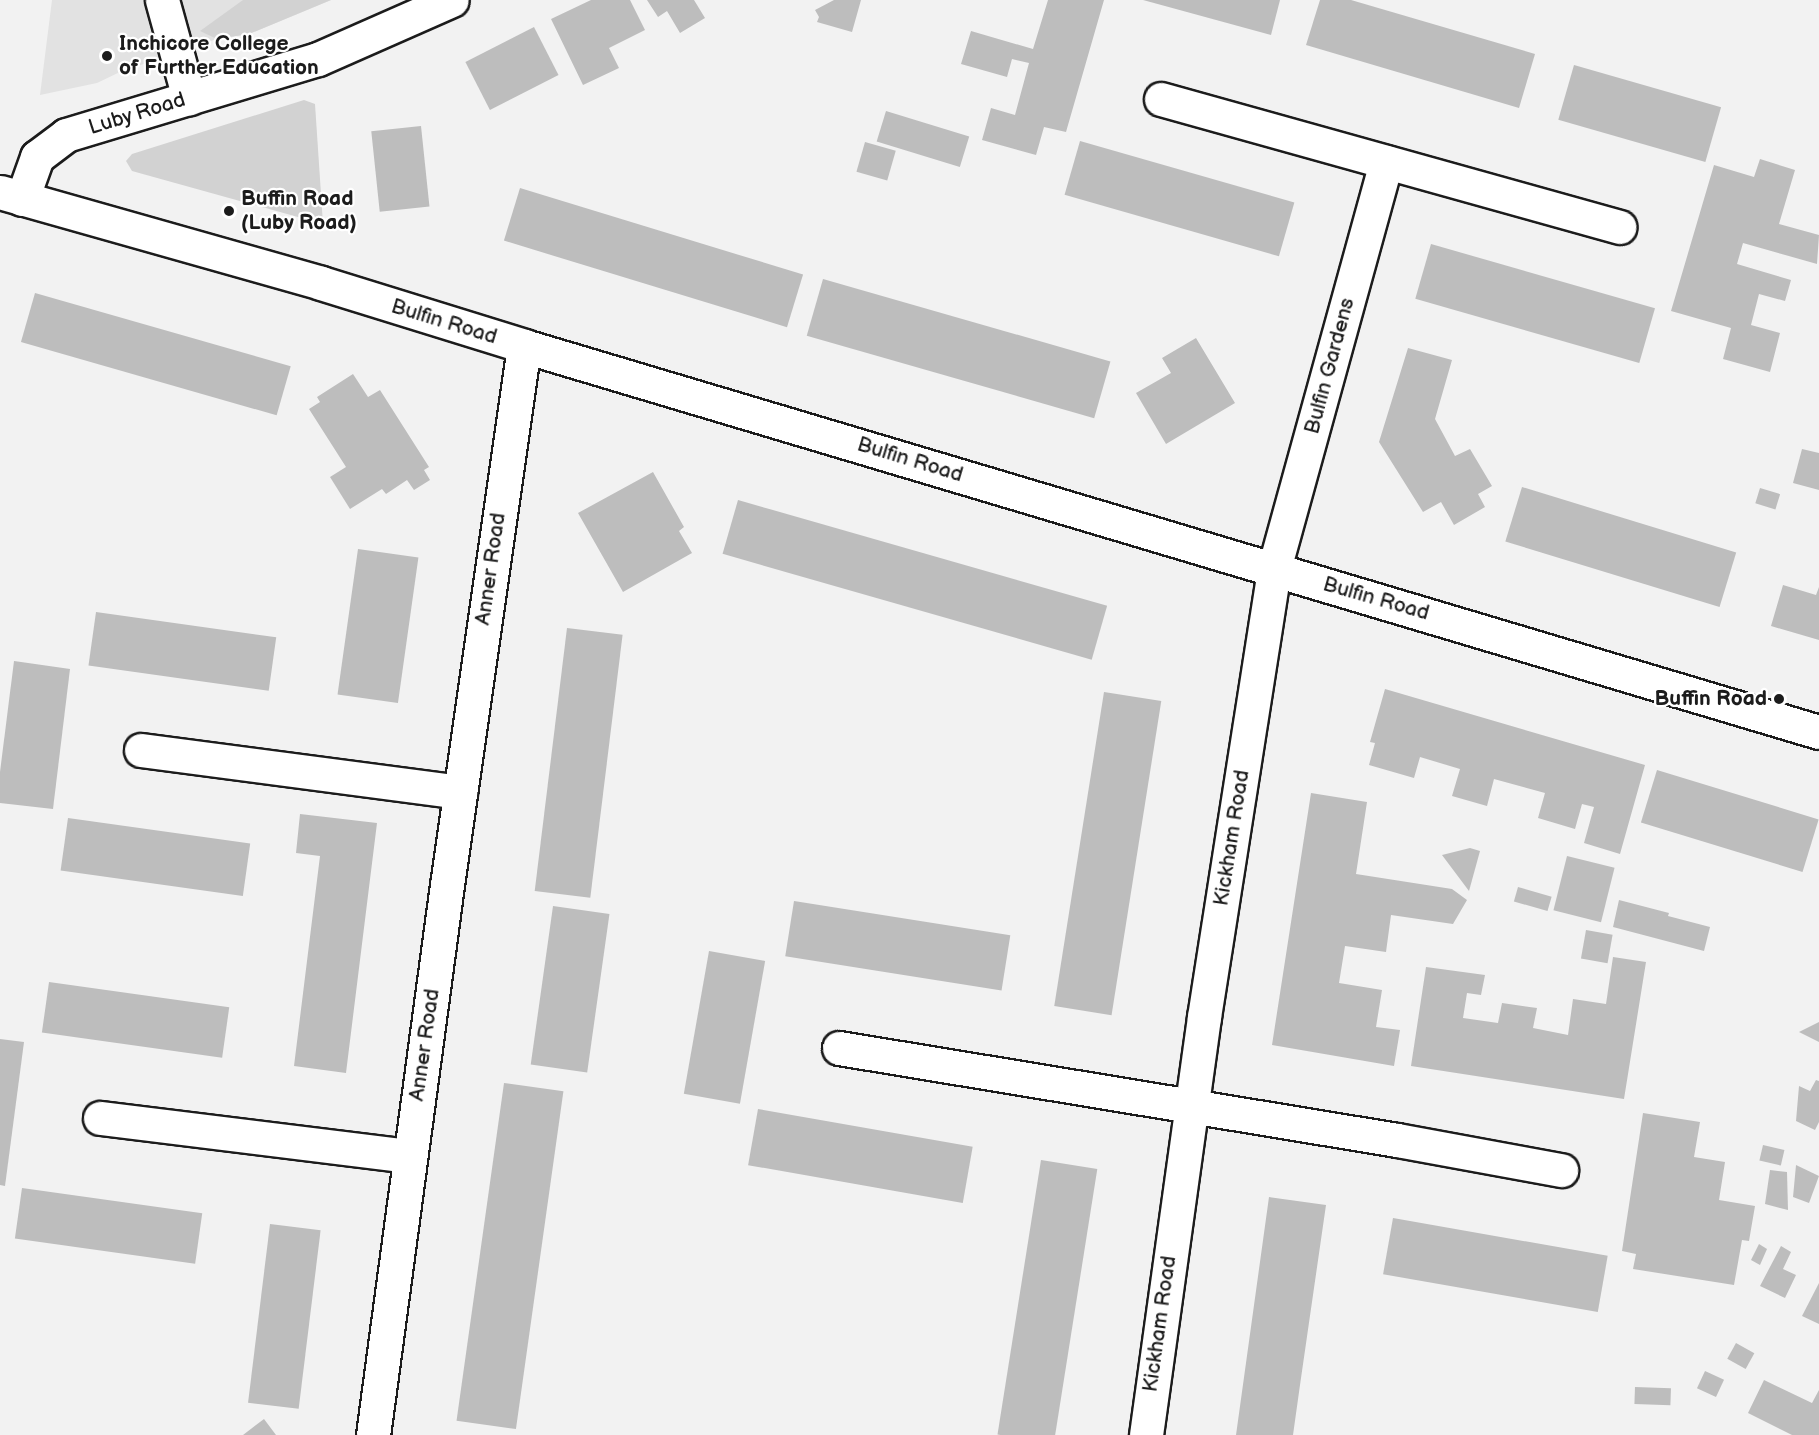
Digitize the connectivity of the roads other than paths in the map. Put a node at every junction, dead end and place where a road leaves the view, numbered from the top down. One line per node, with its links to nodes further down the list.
1 (162, 0): 3 (street)
2 (452, 0): 3 (street, Luby Road)
3 (189, 98): 6 (street, Luby Road)
4 (1161, 99): 5 (street)
5 (1386, 162): 7 (street); 9 (street, Bulfin Gardens)
6 (11, 195): 8 (street, Bulfin Road)
7 (1618, 227)
8 (524, 346): 9 (street, Bulfin Road); 12 (street, Anner Road)
9 (1274, 569): 10 (street, Bulfin Road); 14 (street, Kickham Road)
10 (1819, 732)
11 (141, 750): 12 (street)
12 (460, 792): 16 (street, Anner Road)
13 (839, 1048): 14 (street)
14 (1192, 1107): 17 (street); 19 (street, Kickham Road)
15 (100, 1118): 16 (street)
16 (410, 1156): 18 (street, Anner Road)
17 (1561, 1170)
18 (373, 1435)
19 (1146, 1435)

